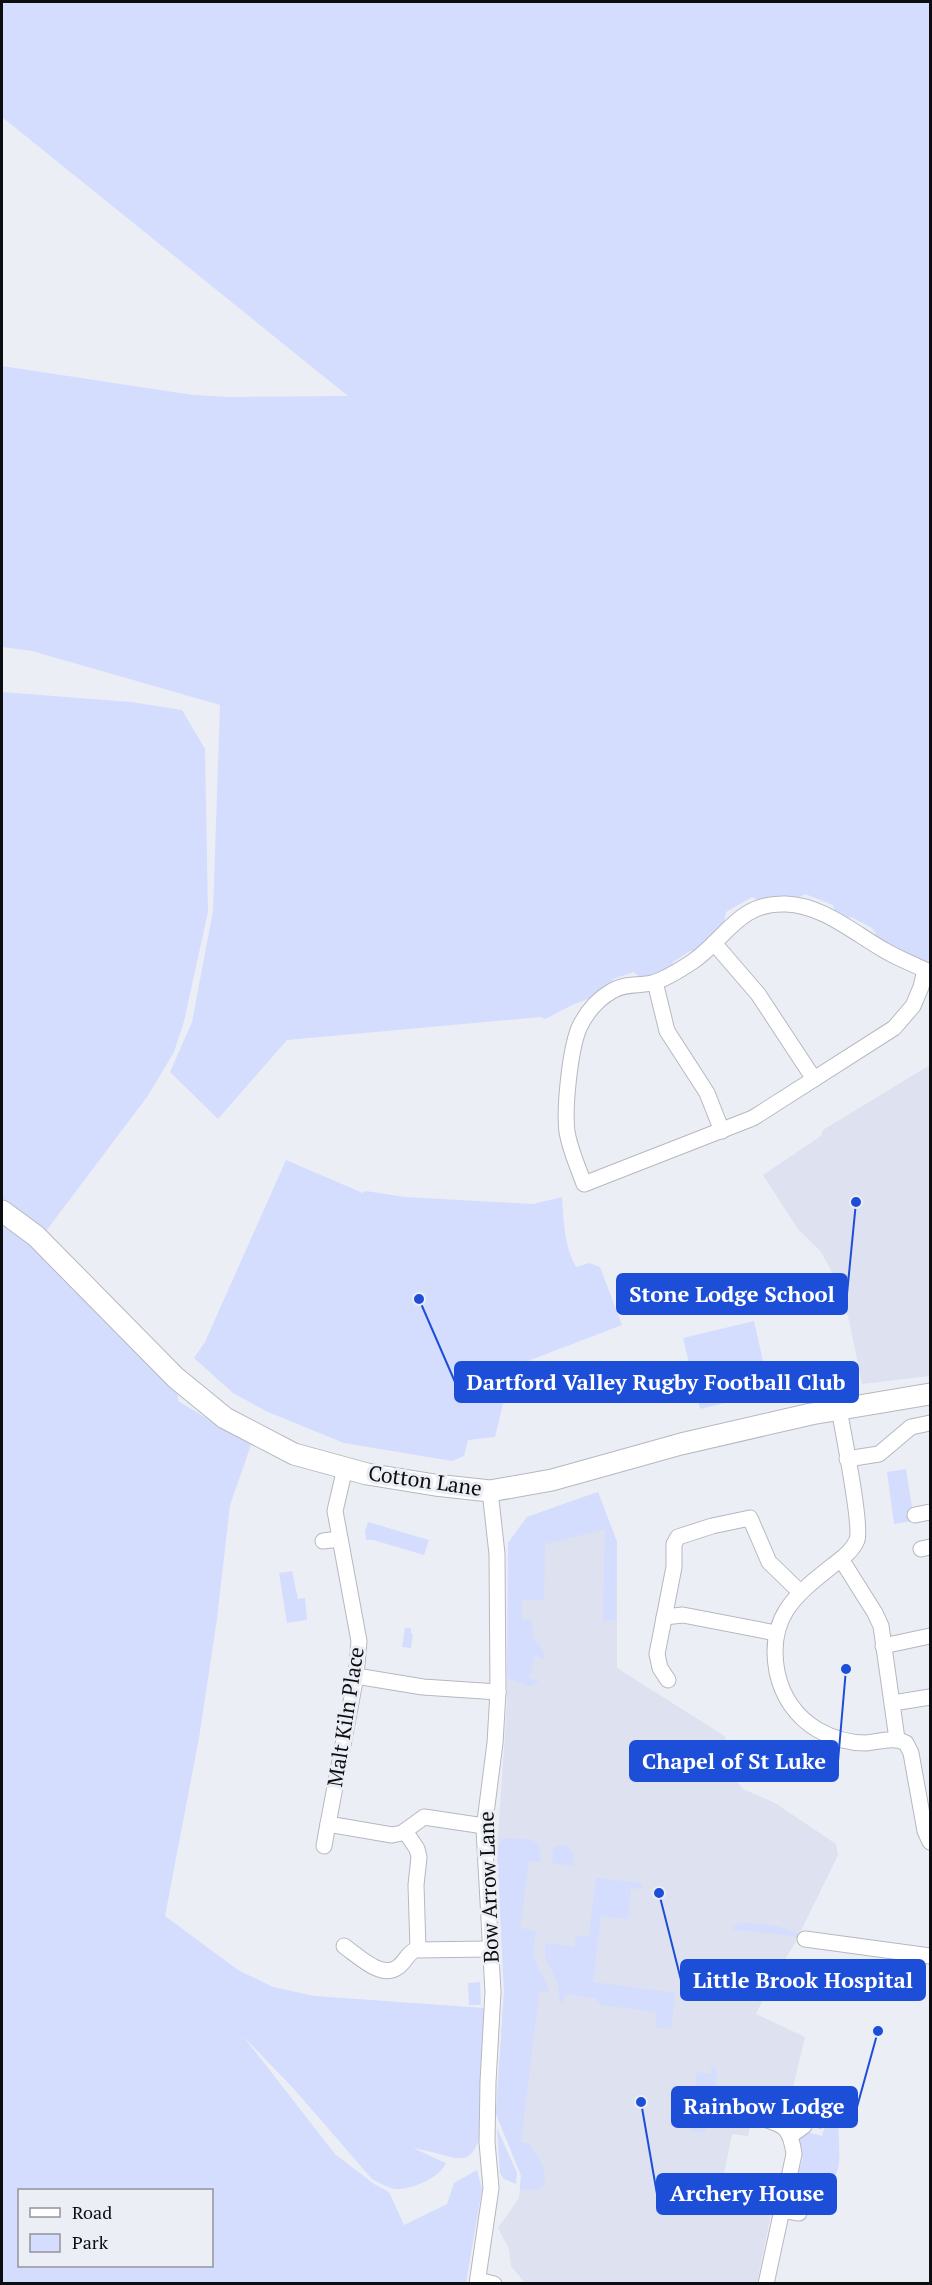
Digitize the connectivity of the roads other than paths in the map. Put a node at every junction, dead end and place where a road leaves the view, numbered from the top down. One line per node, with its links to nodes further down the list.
1 (714, 944): 2 (street); 3 (street); 4 (street)
2 (928, 971): 4 (street)
3 (655, 982): 5 (street); 5 (street)
4 (814, 1079): 5 (street)
5 (722, 1131)
6 (2, 1211): 11 (main road, Cotton Lane)
7 (930, 1394): 8 (main road, Cotton Lane)
8 (839, 1409): 10 (street); 12 (main road, Cotton Lane)
9 (930, 1423): 10 (street)
10 (847, 1459): 15 (street)
11 (345, 1468): 12 (main road, Cotton Lane); 13 (street, Malt Kiln Place)
12 (490, 1491): 23 (street, Bow Arrow Lane)
13 (340, 1539): 14 (street); 21 (street, Malt Kiln Place)
14 (323, 1541)
15 (841, 1559): 16 (street); 20 (street)
16 (800, 1592): 17 (street); 18 (street)
17 (664, 1617): 18 (street); 22 (street)
18 (776, 1633): 26 (street)
19 (930, 1636): 20 (street)
20 (884, 1646): 25 (street)
21 (356, 1676): 23 (street); 27 (street, Malt Kiln Place)
22 (668, 1680)
23 (498, 1692): 28 (street, Bow Arrow Lane)
24 (930, 1697): 25 (street)
25 (893, 1703): 26 (street)
26 (897, 1739): 30 (street)
27 (328, 1824): 29 (street); 31 (street, Malt Kiln Place)
28 (484, 1826): 29 (street); 35 (street, Bow Arrow Lane)
29 (405, 1831): 34 (street)
30 (930, 1842)
31 (324, 1846)
32 (805, 1939): 36 (street)
33 (344, 1946): 34 (street)
34 (418, 1949): 35 (street)
35 (491, 1949): 42 (street, Bow Arrow Lane)
36 (930, 1956)
37 (758, 2117): 39 (street)
38 (820, 2120): 39 (street)
39 (790, 2136): 40 (street)
40 (781, 2210): 41 (street); 44 (street)
41 (799, 2213)
42 (478, 2282): 43 (street)
43 (494, 2283)
44 (766, 2283)

